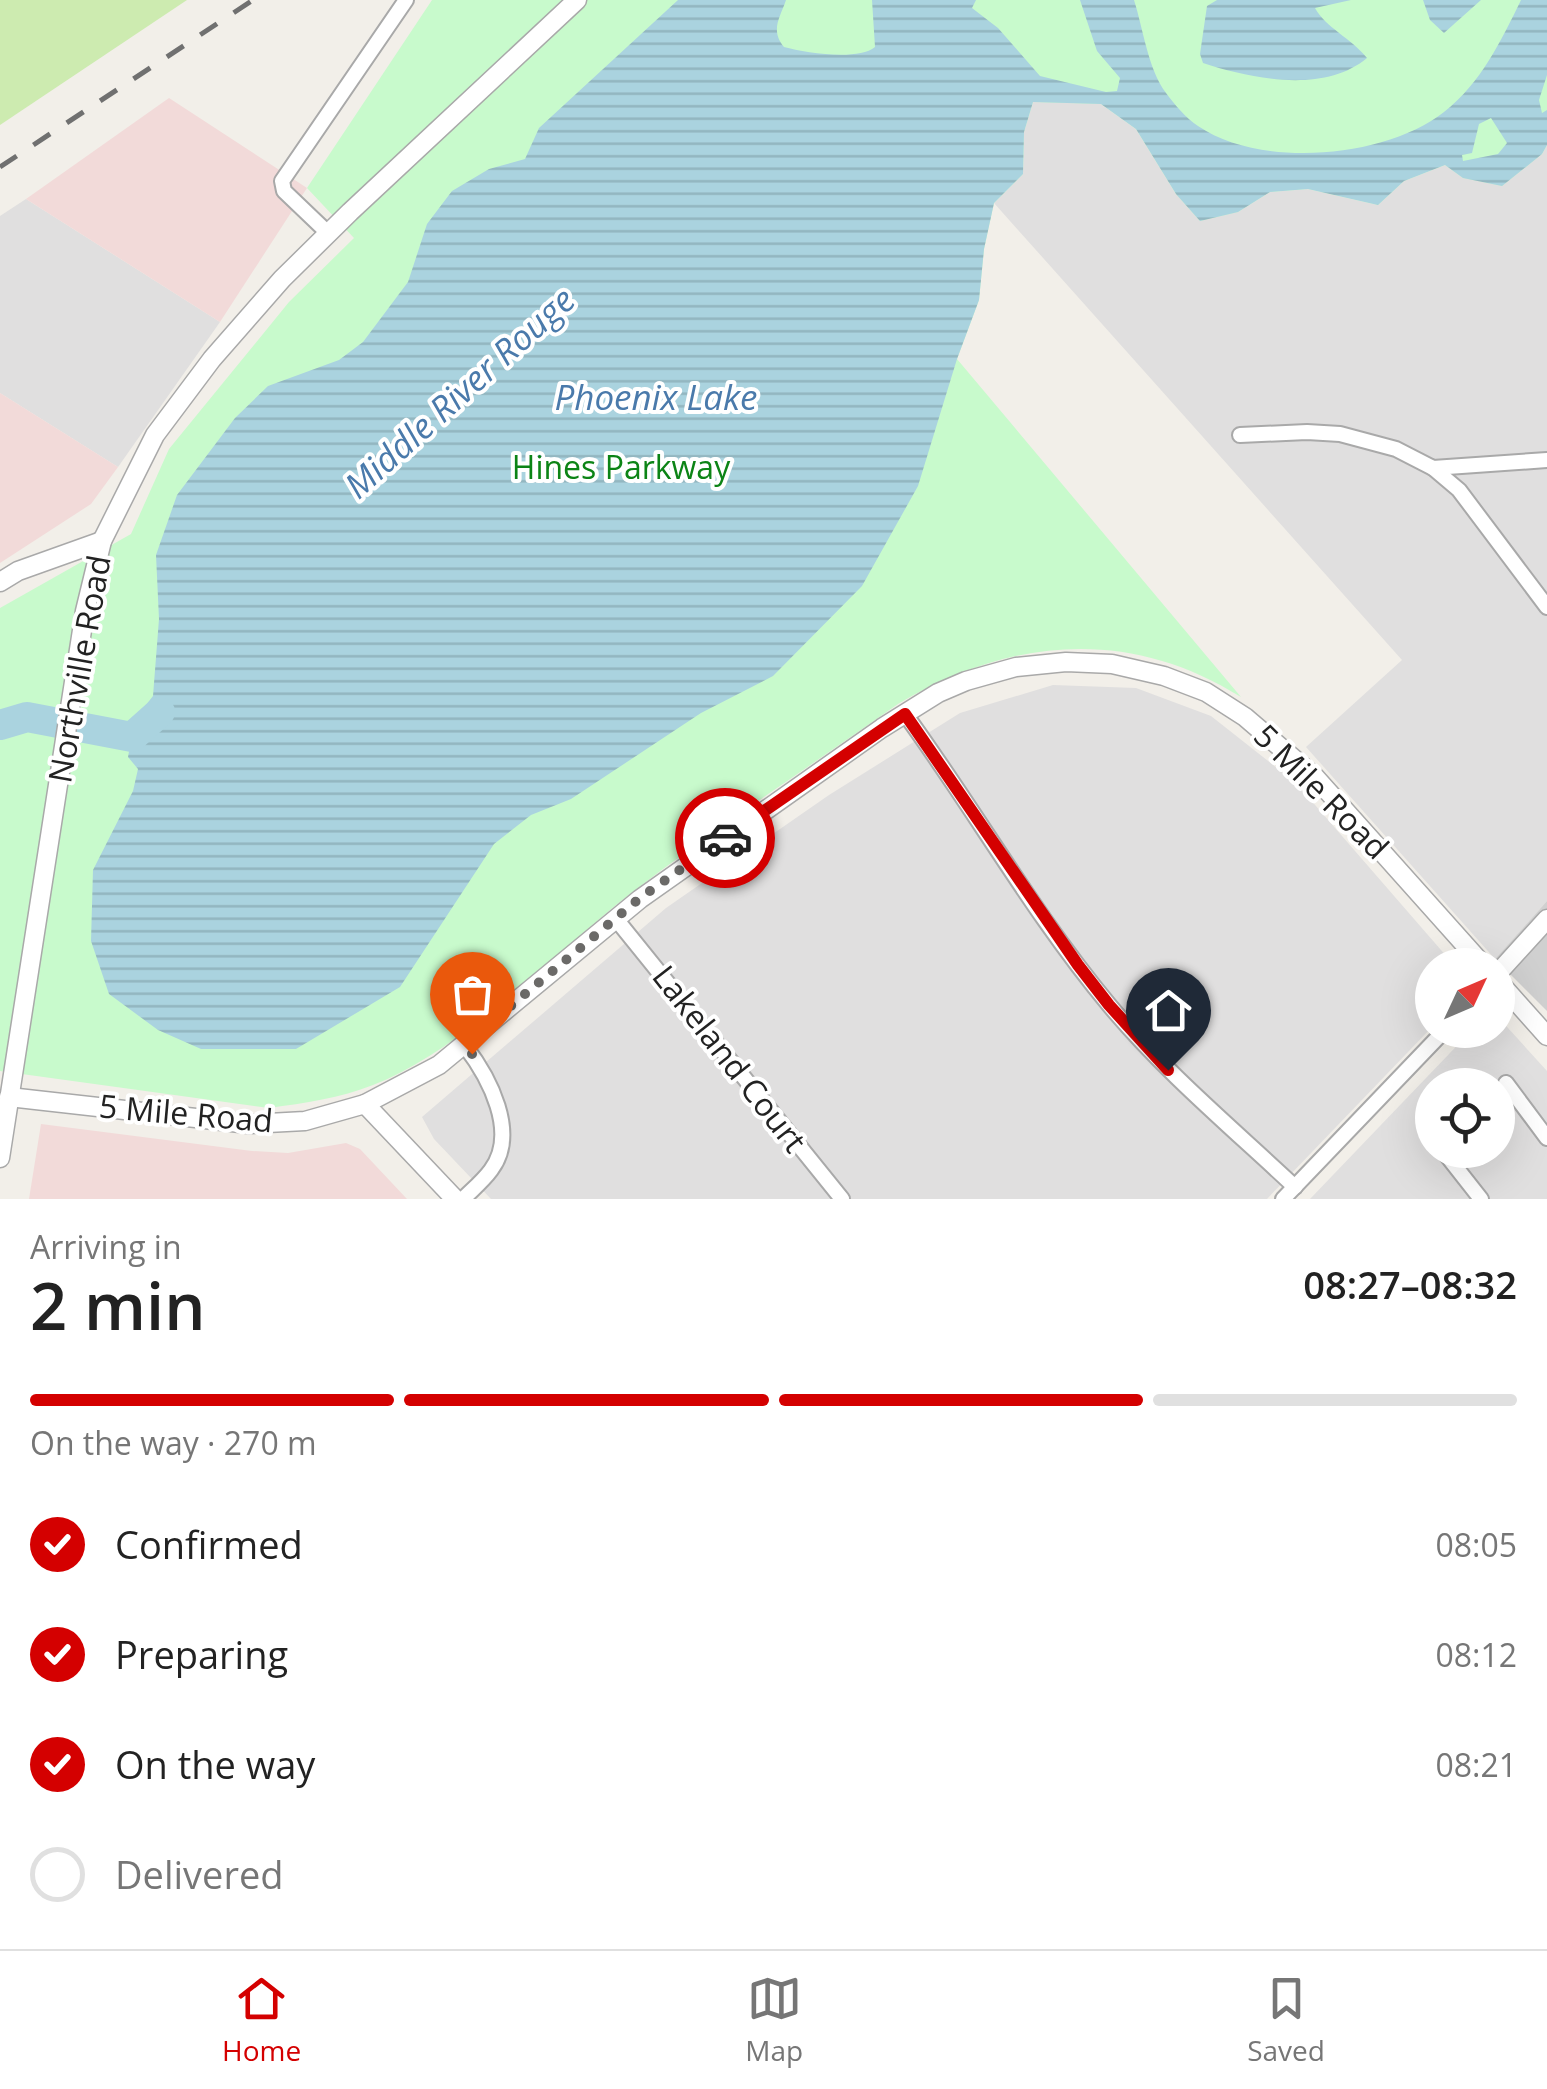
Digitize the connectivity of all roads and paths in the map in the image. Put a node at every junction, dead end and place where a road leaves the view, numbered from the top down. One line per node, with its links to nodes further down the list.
1 (406, 0): 3 (street)
2 (577, 0): 3 (street, Northville Road)
3 (329, 234): 7 (street, Northville Road)
4 (1240, 435): 6 (street)
5 (1547, 460): 6 (street)
6 (1433, 468): 9 (street)
7 (102, 540): 8 (street); 20 (street, Northville Road)
8 (0, 582)
9 (1547, 608)
10 (905, 714): 11 (street, 5 Mile Road); 13 (street, 5 Mile Road); 25 (street)
11 (616, 918): 17 (street, 5 Mile Road); 28 (street, Lakeland Court)
12 (1547, 920): 14 (street)
13 (1467, 948)
14 (1515, 955)
15 (1515, 1000): 16 (street)
16 (1547, 1036)
17 (465, 1046): 21 (street, 5 Mile Road); 27 (street)
18 (1428, 1048): 25 (street)
19 (1515, 1095): 22 (street)
20 (10, 1098): 21 (street, 5 Mile Road); 23 (street, Northville Road)
21 (365, 1104): 26 (street)
22 (1547, 1138)
23 (0, 1158)
24 (1457, 1168): 30 (street)
25 (1295, 1186): 29 (street)
26 (455, 1199)
27 (463, 1199)
28 (842, 1199)
29 (1283, 1199)
30 (1481, 1199)

